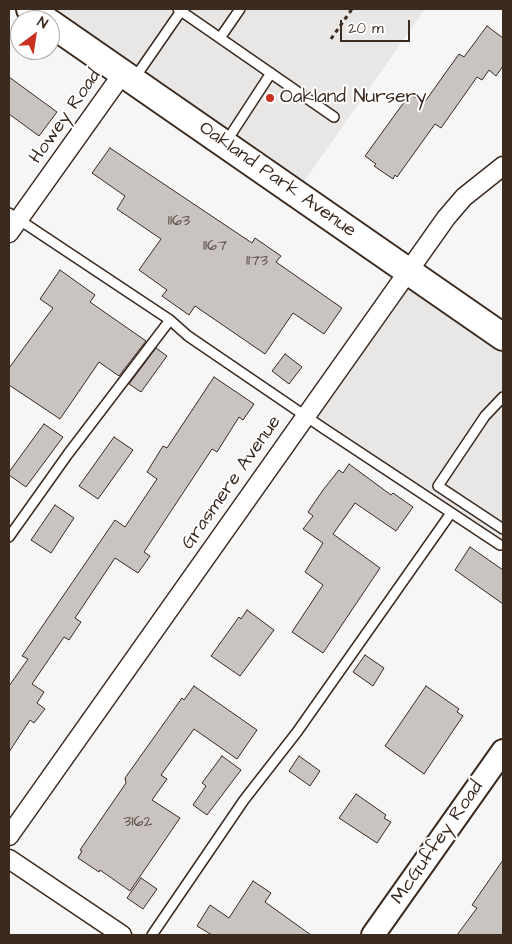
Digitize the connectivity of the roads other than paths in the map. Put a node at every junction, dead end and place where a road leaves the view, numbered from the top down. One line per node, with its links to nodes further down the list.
1 (240, 9): 4 (lane)
2 (179, 10): 4 (lane); 6 (lane)
3 (60, 30): 6 (main road, Oakland Park Avenue)
4 (220, 38): 5 (lane)
5 (271, 73): 7 (lane); 8 (lane)
6 (128, 77): 8 (main road, Oakland Park Avenue); 10 (street, Howey Road)
7 (334, 117)
8 (225, 143): 11 (main road, Oakland Park Avenue)
9 (503, 166): 11 (street, Grasmere Avenue)
10 (12, 222): 12 (lane)
11 (408, 271): 13 (main road, Oakland Park Avenue); 15 (street, Grasmere Avenue)
12 (170, 320): 15 (lane); 18 (lane)
13 (503, 337)
14 (503, 397): 17 (lane)
15 (306, 416): 16 (lane); 21 (street, Grasmere Avenue)
16 (450, 513): 19 (lane); 24 (lane)
17 (503, 530): 19 (lane)
18 (9, 538)
19 (501, 546)
20 (503, 751): 25 (street, McGuffey Road)
21 (9, 836)
22 (9, 859): 23 (street)
23 (122, 935)
24 (152, 935)
25 (373, 935)

